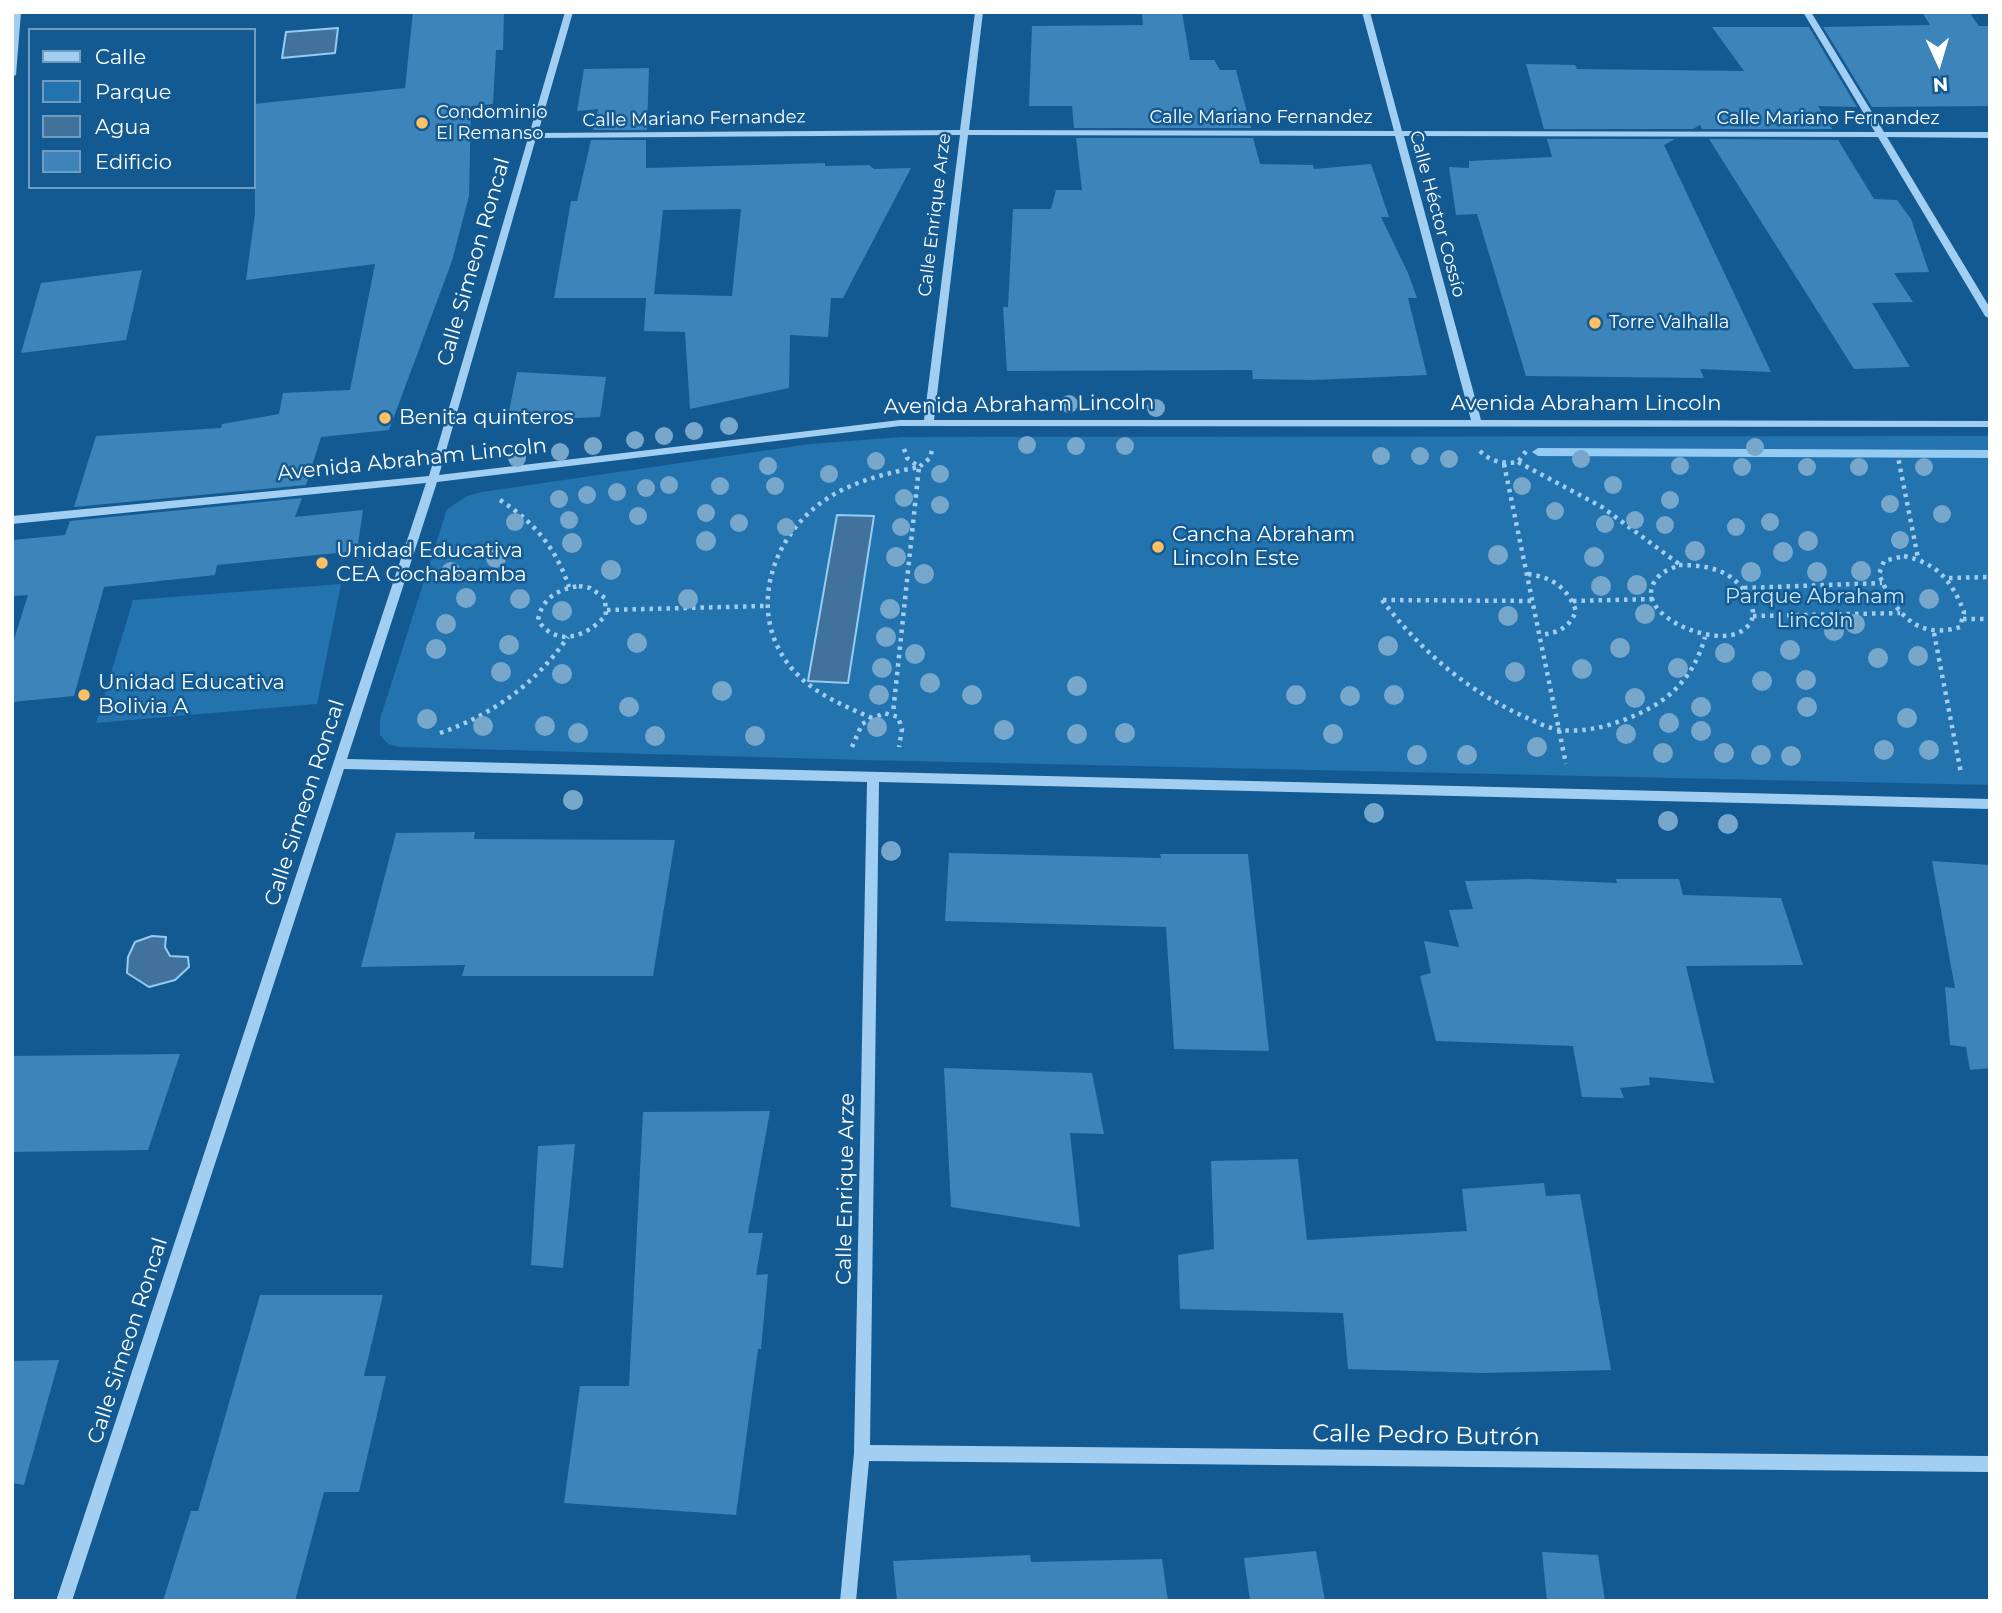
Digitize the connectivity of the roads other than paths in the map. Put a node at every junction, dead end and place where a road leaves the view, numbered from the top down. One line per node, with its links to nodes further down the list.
1 (17, 12): 6 (street)
2 (569, 12): 11 (street, Calle Simeon Roncal)
3 (979, 12): 7 (street, Calle Enrique Arze)
4 (1366, 12): 8 (street, Calle Héctor Cossío)
5 (1807, 12): 9 (street)
6 (12, 75)
7 (965, 132): 8 (street, Calle Mariano Fernandez); 11 (street, Calle Mariano Fernandez); 13 (street, Calle Enrique Arze)
8 (1398, 134): 9 (street, Calle Mariano Fernandez); 14 (street, Calle Héctor Cossío)
9 (1883, 135): 10 (street, Calle Mariano Fernandez); 12 (street)
10 (1990, 135)
11 (533, 136): 16 (street, Calle Simeon Roncal)
12 (1990, 316)
13 (929, 422): 14 (street, Avenida Abraham Lincoln); 16 (street, Avenida Abraham Lincoln)
14 (1477, 423): 15 (street, Avenida Abraham Lincoln)
15 (1990, 424)
16 (433, 479): 17 (street, Avenida Abraham Lincoln); 18 (street, Calle Simeon Roncal)
17 (12, 520)
18 (341, 764): 19 (street); 23 (street, Calle Simeon Roncal)
19 (873, 777): 20 (street); 21 (street, Calle Enrique Arze)
20 (1990, 804)
21 (862, 1453): 22 (street, Calle Pedro Butrón); 24 (street, Calle Enrique Arze)
22 (1990, 1464)
23 (64, 1601)
24 (848, 1601)

